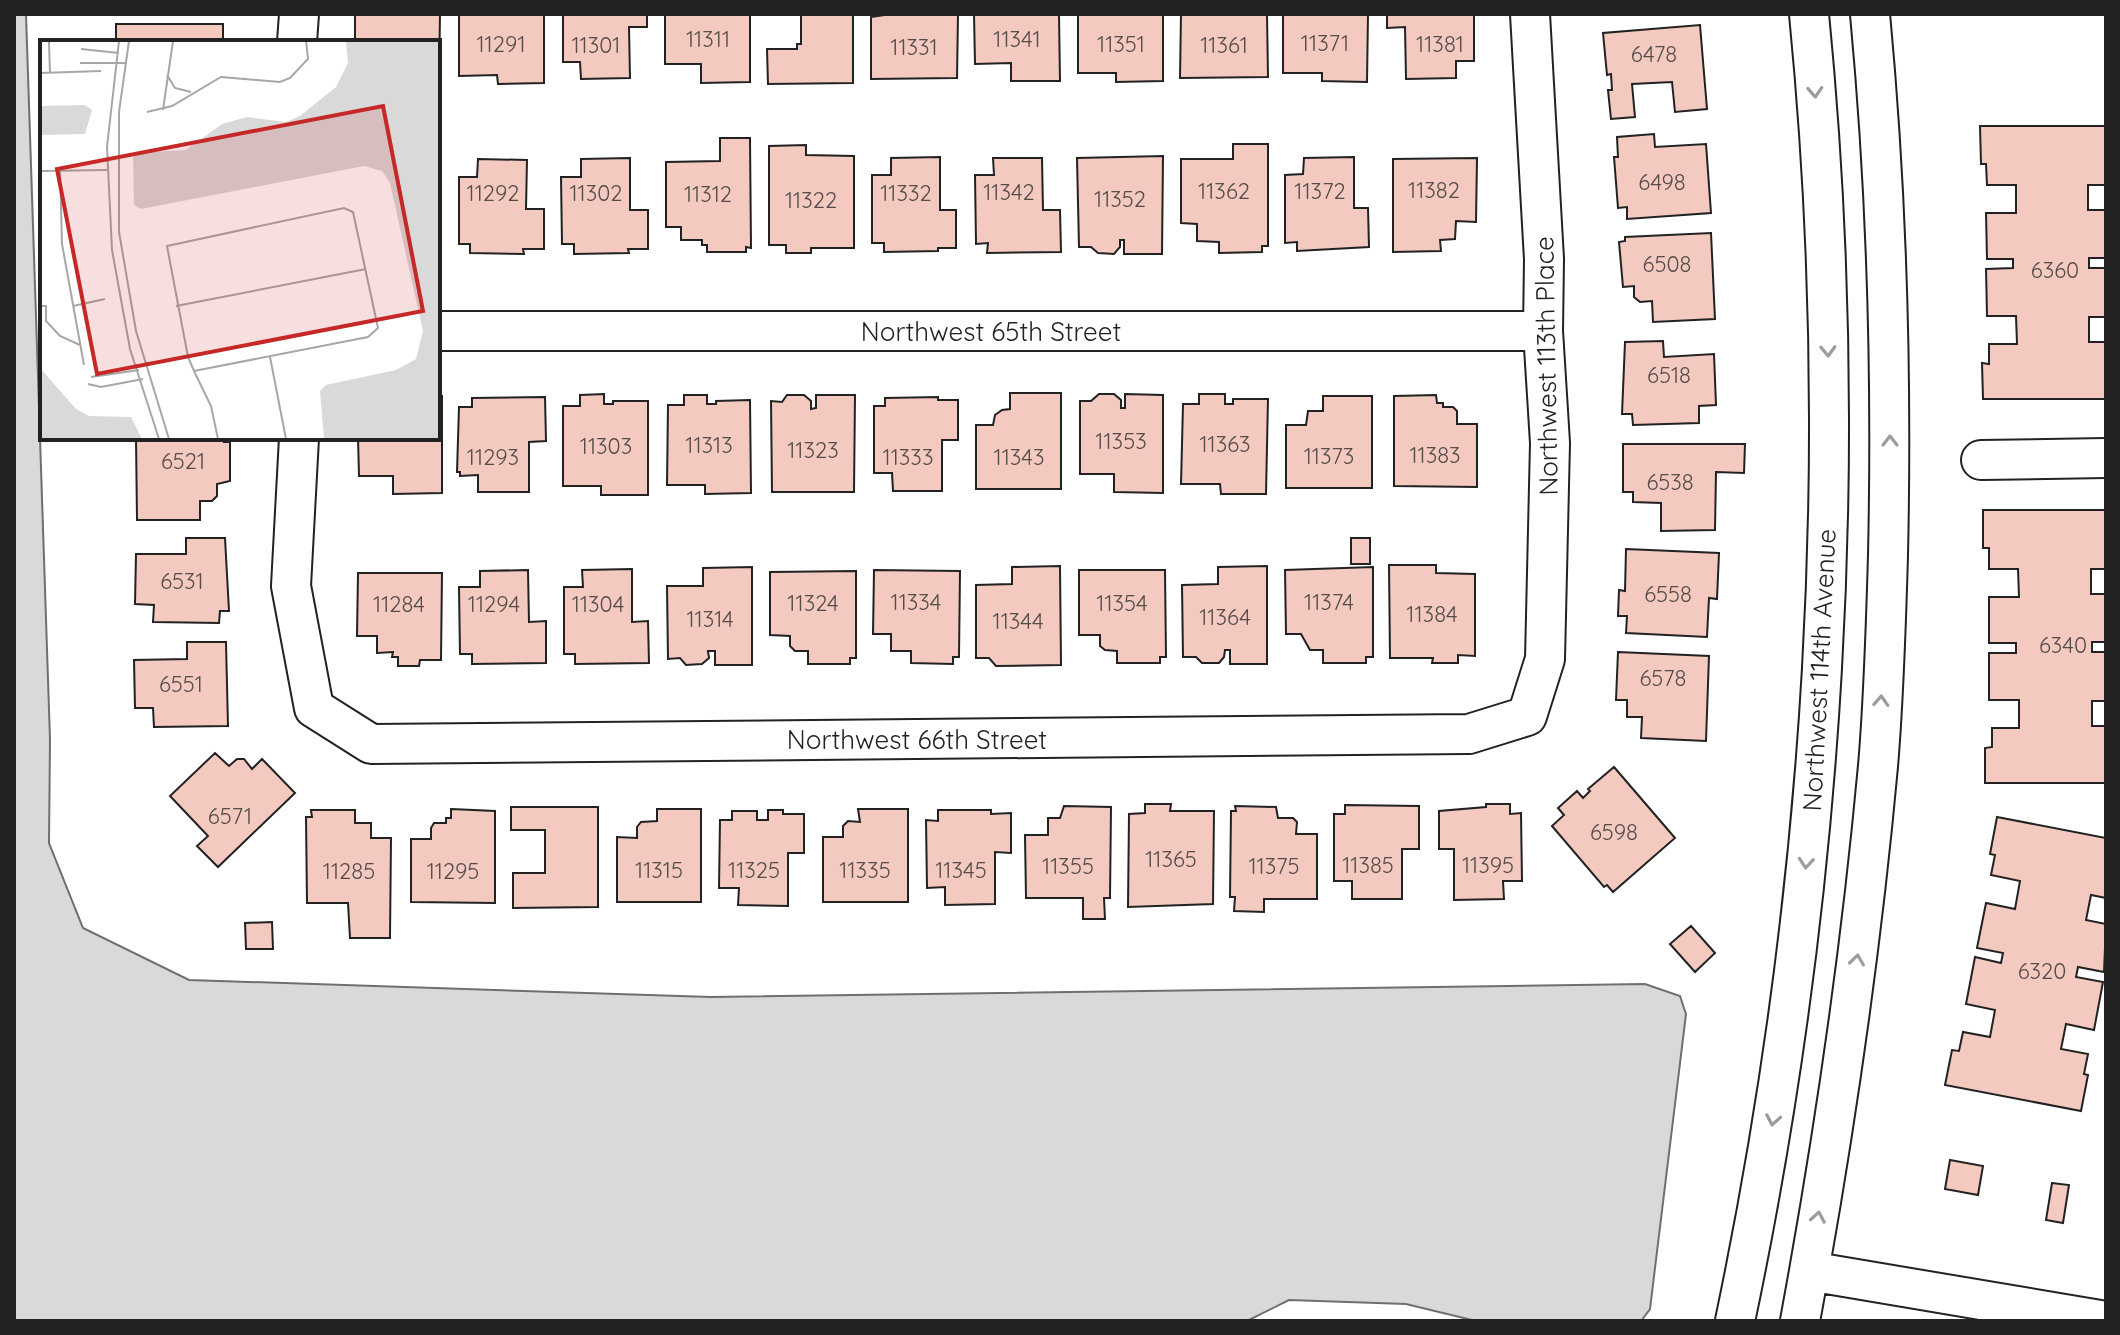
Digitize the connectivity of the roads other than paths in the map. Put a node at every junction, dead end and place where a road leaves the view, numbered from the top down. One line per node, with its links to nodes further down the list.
1 (299, 14): 5 (street)
2 (1530, 14): 7 (street, Northwest 113th Place)
3 (1809, 14): 14 (street, Northwest 114th Avenue, one-way to 14)
4 (1870, 14): 12 (street, one-way to 4)
5 (297, 40)
6 (440, 331): 7 (street, Northwest 65th Street)
7 (1543, 331): 11 (street, Northwest 113th Place)
8 (299, 440): 11 (street, Northwest 66th Street)
9 (2106, 458): 10 (street)
10 (1981, 460)
11 (1527, 716)
12 (1809, 1271): 15 (street); 16 (street)
13 (2106, 1310): 16 (street)
14 (1735, 1321)
15 (1800, 1321)
16 (2105, 1321)

